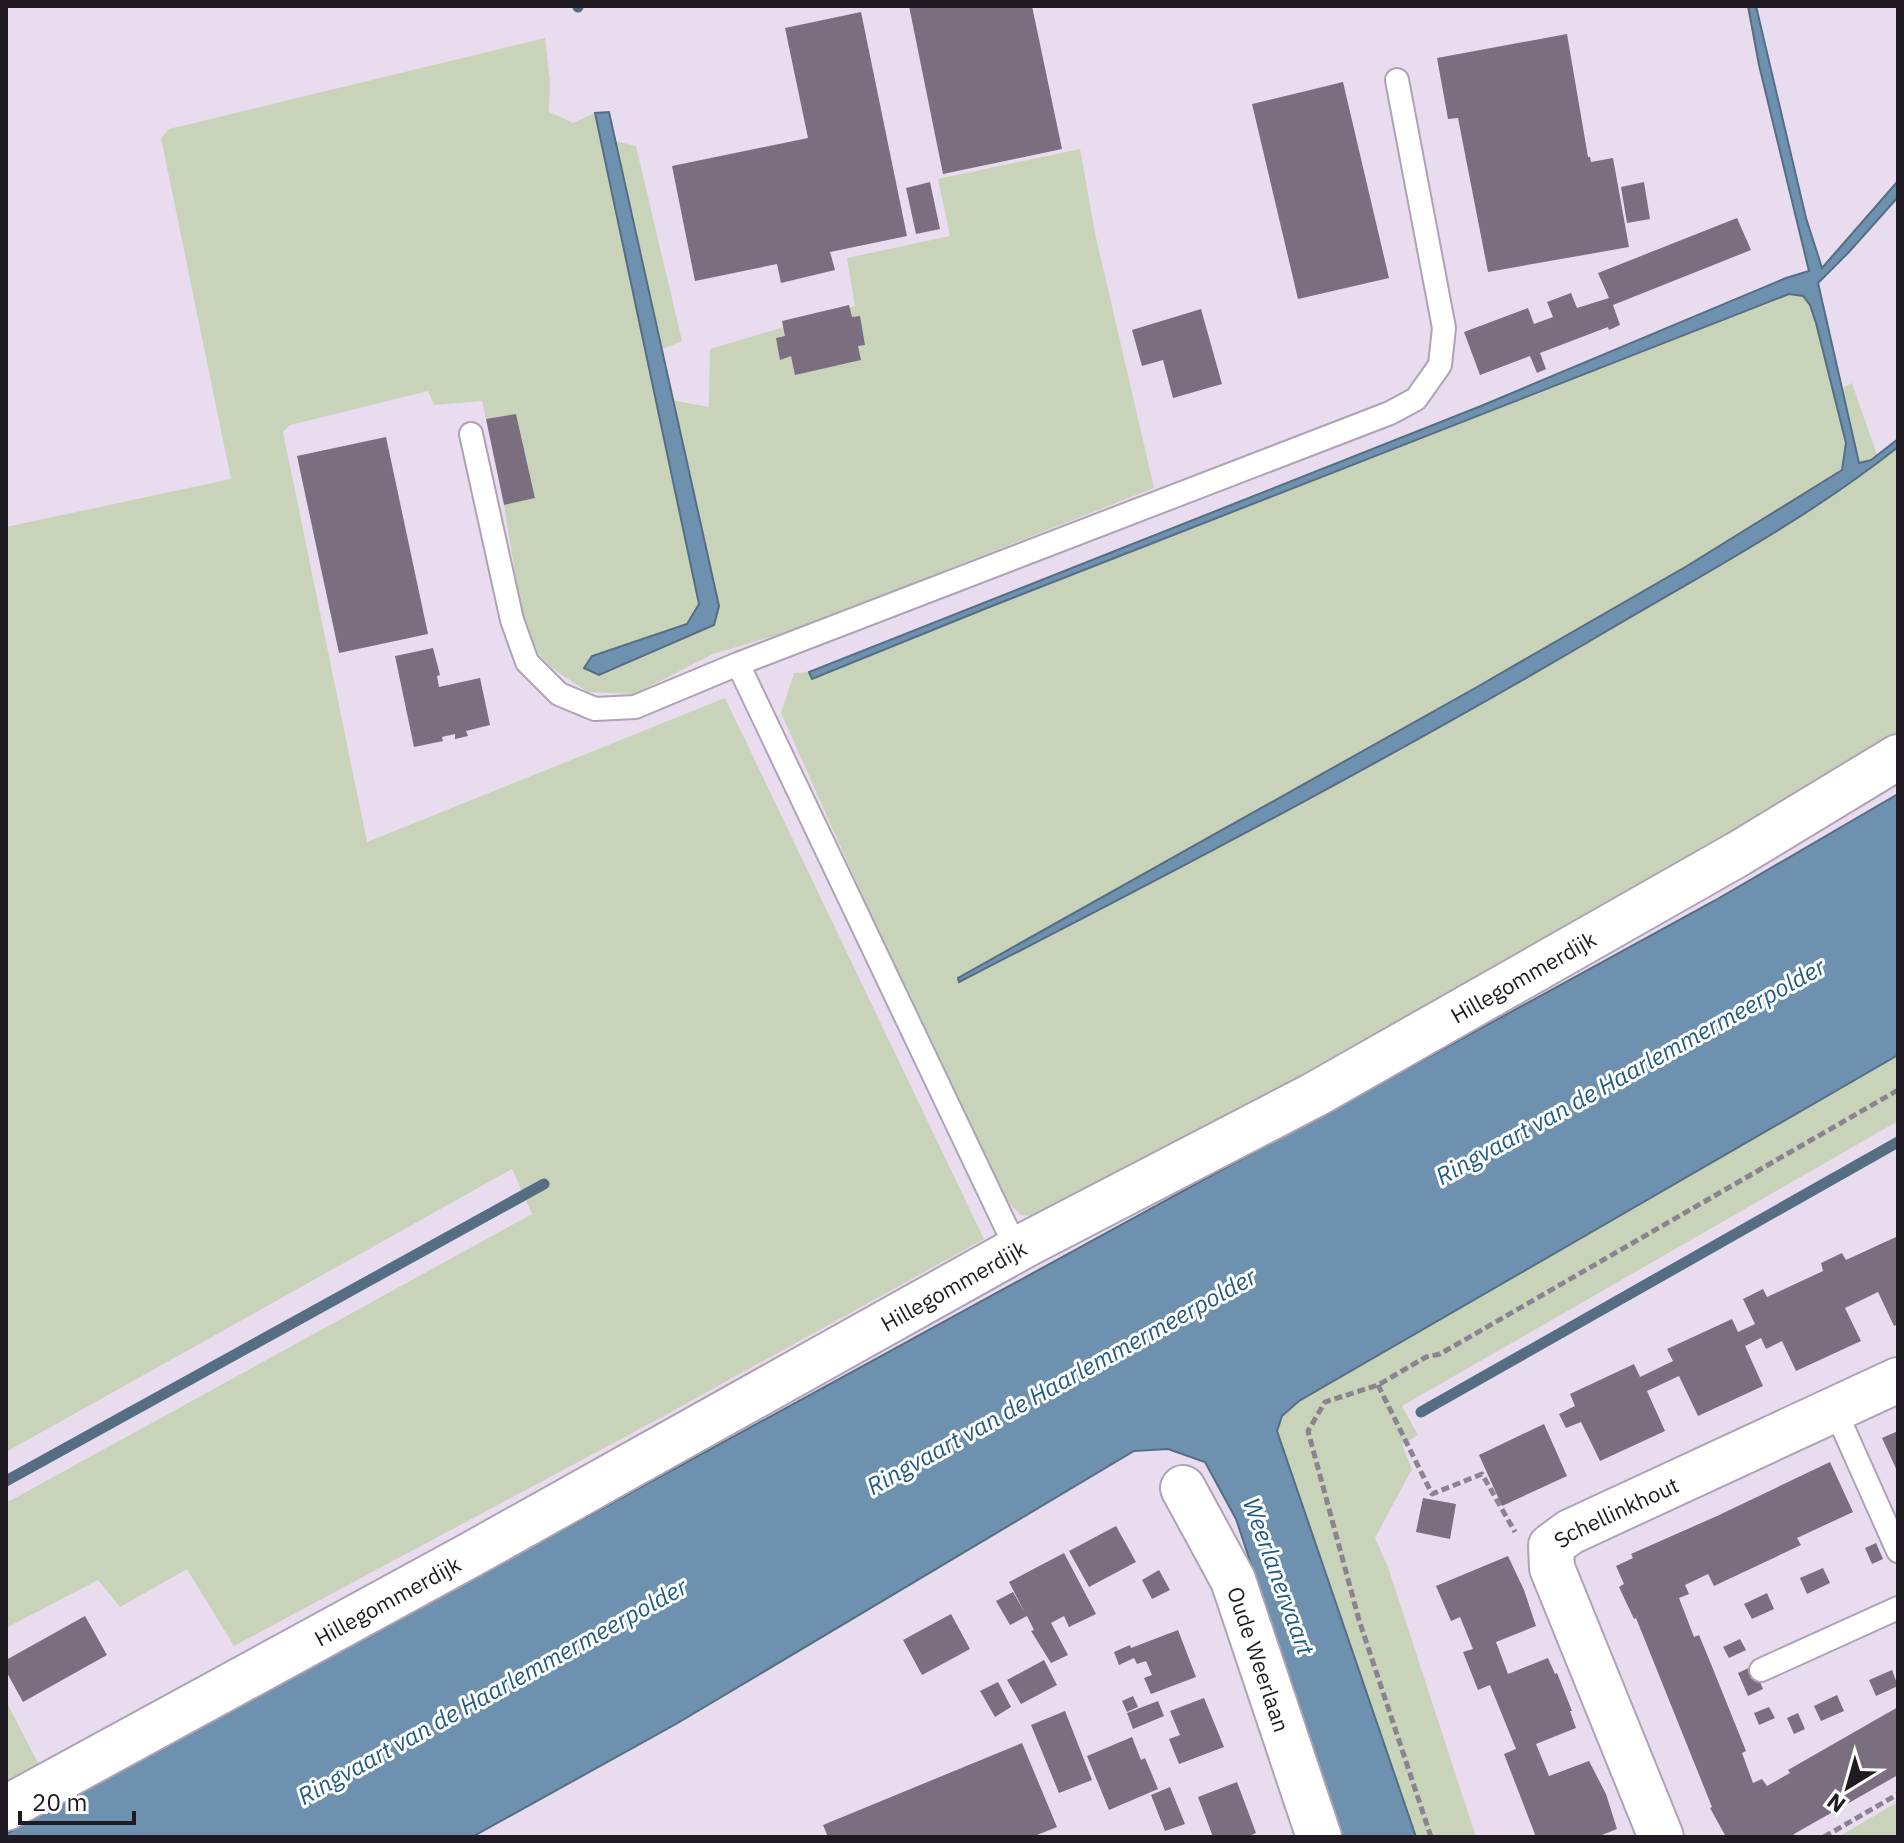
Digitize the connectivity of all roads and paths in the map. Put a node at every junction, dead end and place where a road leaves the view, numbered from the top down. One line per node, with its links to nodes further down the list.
1 (1397, 80): 3 (lane)
2 (471, 434): 3 (lane)
3 (738, 664): 6 (lane)
4 (1898, 757): 6 (street, Hillegommerdijk)
5 (1898, 1090): 8 (path)
6 (1017, 1250): 16 (street, Hillegommerdijk)
7 (1898, 1380): 9 (street, Schellinkhout)
8 (1378, 1385): 11 (path); 18 (path)
9 (1835, 1410): 11 (street, Schellinkhout); 12 (lane)
10 (1183, 1488): 17 (street, Oude Weerlaan)
11 (1551, 1546): 19 (street, Schellinkhout)
12 (1898, 1551)
13 (1898, 1608): 14 (lane)
14 (1761, 1670)
15 (1898, 1794): 20 (path)
16 (6, 1808)
17 (1319, 1837)
18 (1431, 1837)
19 (1661, 1837)
20 (1824, 1837)

